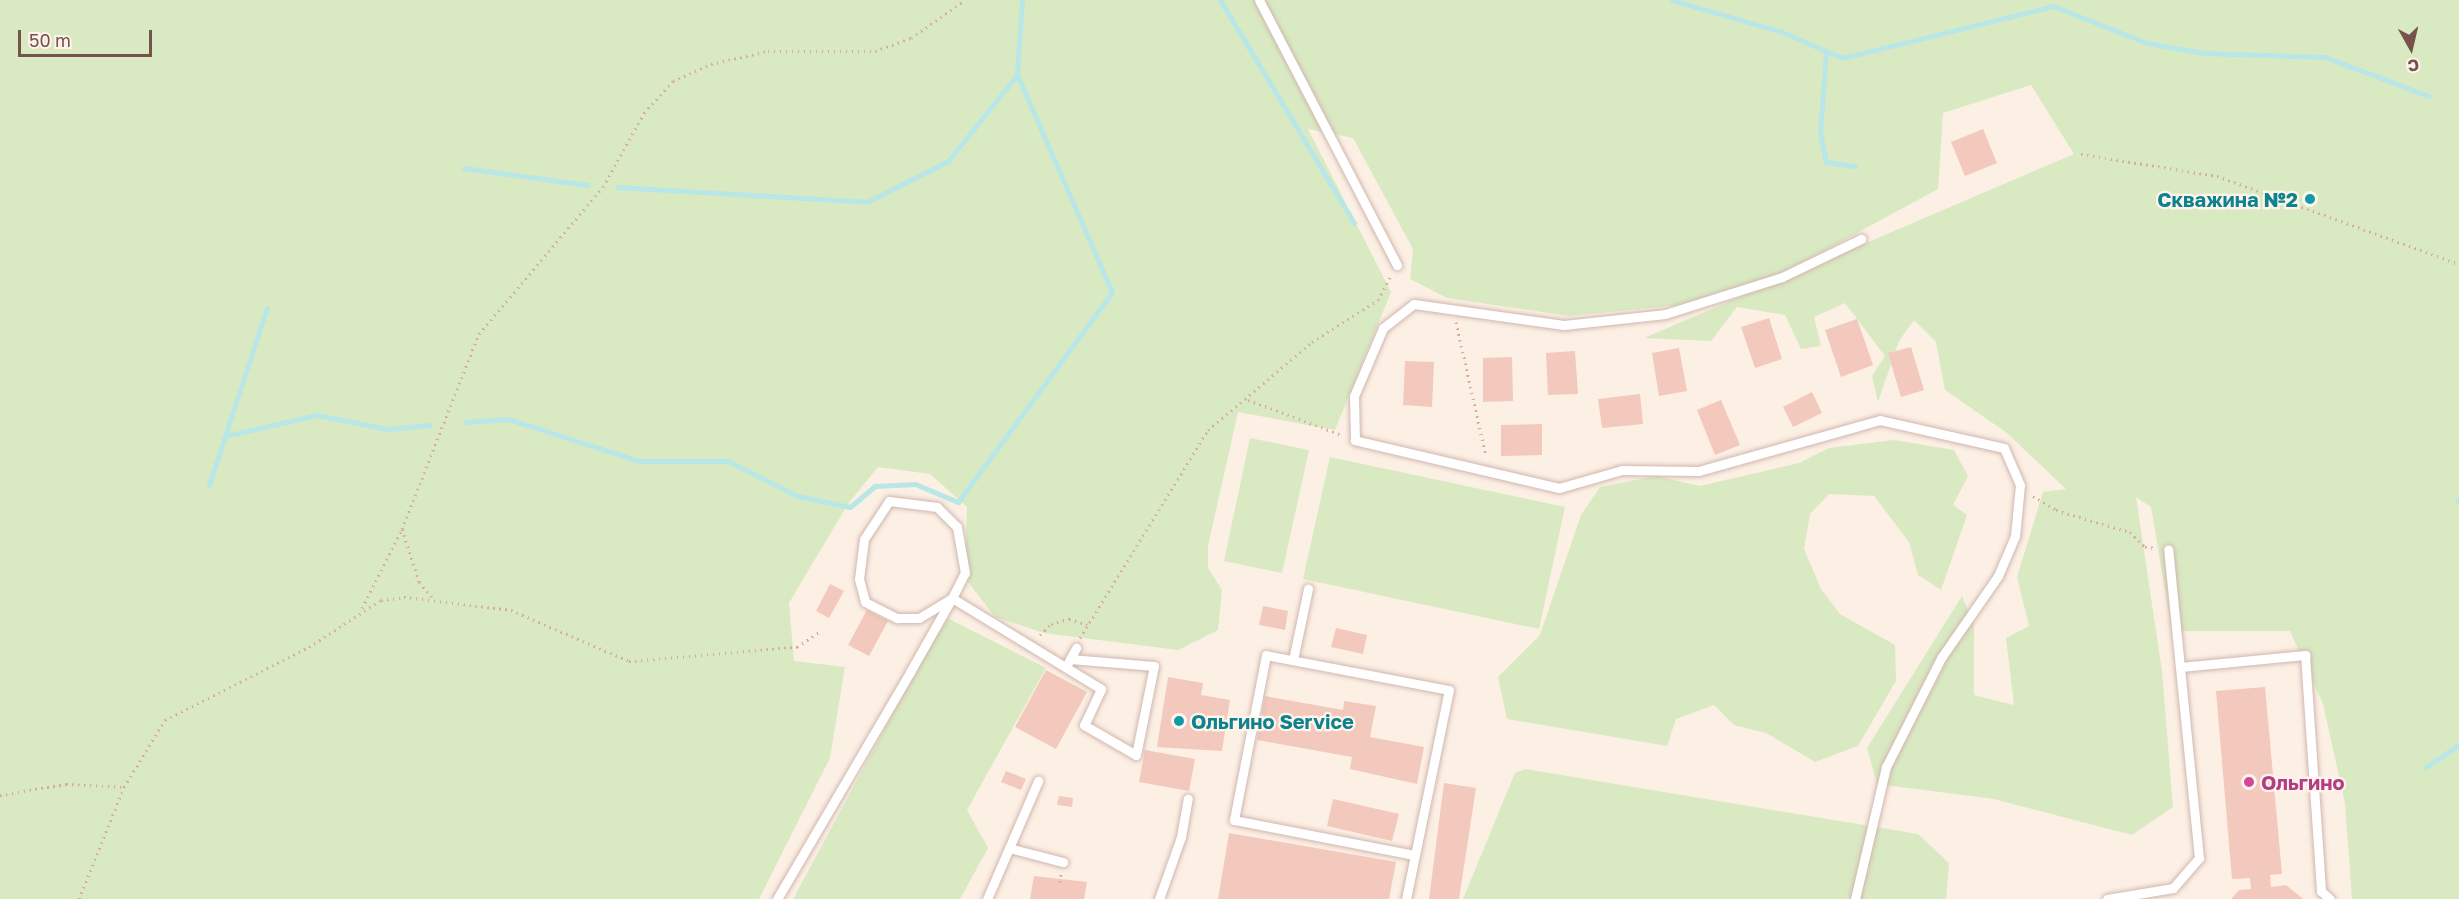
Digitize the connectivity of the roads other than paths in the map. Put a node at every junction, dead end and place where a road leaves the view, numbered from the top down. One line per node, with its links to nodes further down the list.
1 (1259, 0): 3 (lane)
2 (1861, 239): 20 (lane)
3 (1397, 266)
4 (2168, 550): 10 (lane)
5 (1308, 589): 8 (lane)
6 (952, 598): 6 (lane); 9 (lane); 16 (lane)
7 (1076, 648): 9 (lane)
8 (1293, 660): 14 (lane); 14 (lane)
9 (1068, 663): 9 (lane)
10 (2180, 667): 21 (lane); 22 (lane)
11 (1038, 781): 13 (lane)
12 (1188, 799): 18 (lane)
13 (1009, 848): 15 (lane); 17 (lane)
14 (1414, 855): 19 (lane)
15 (1063, 862)
16 (777, 899)
17 (987, 899)
18 (1159, 899)
19 (1406, 899)
20 (1855, 899)
21 (2108, 899)
22 (2330, 899)

